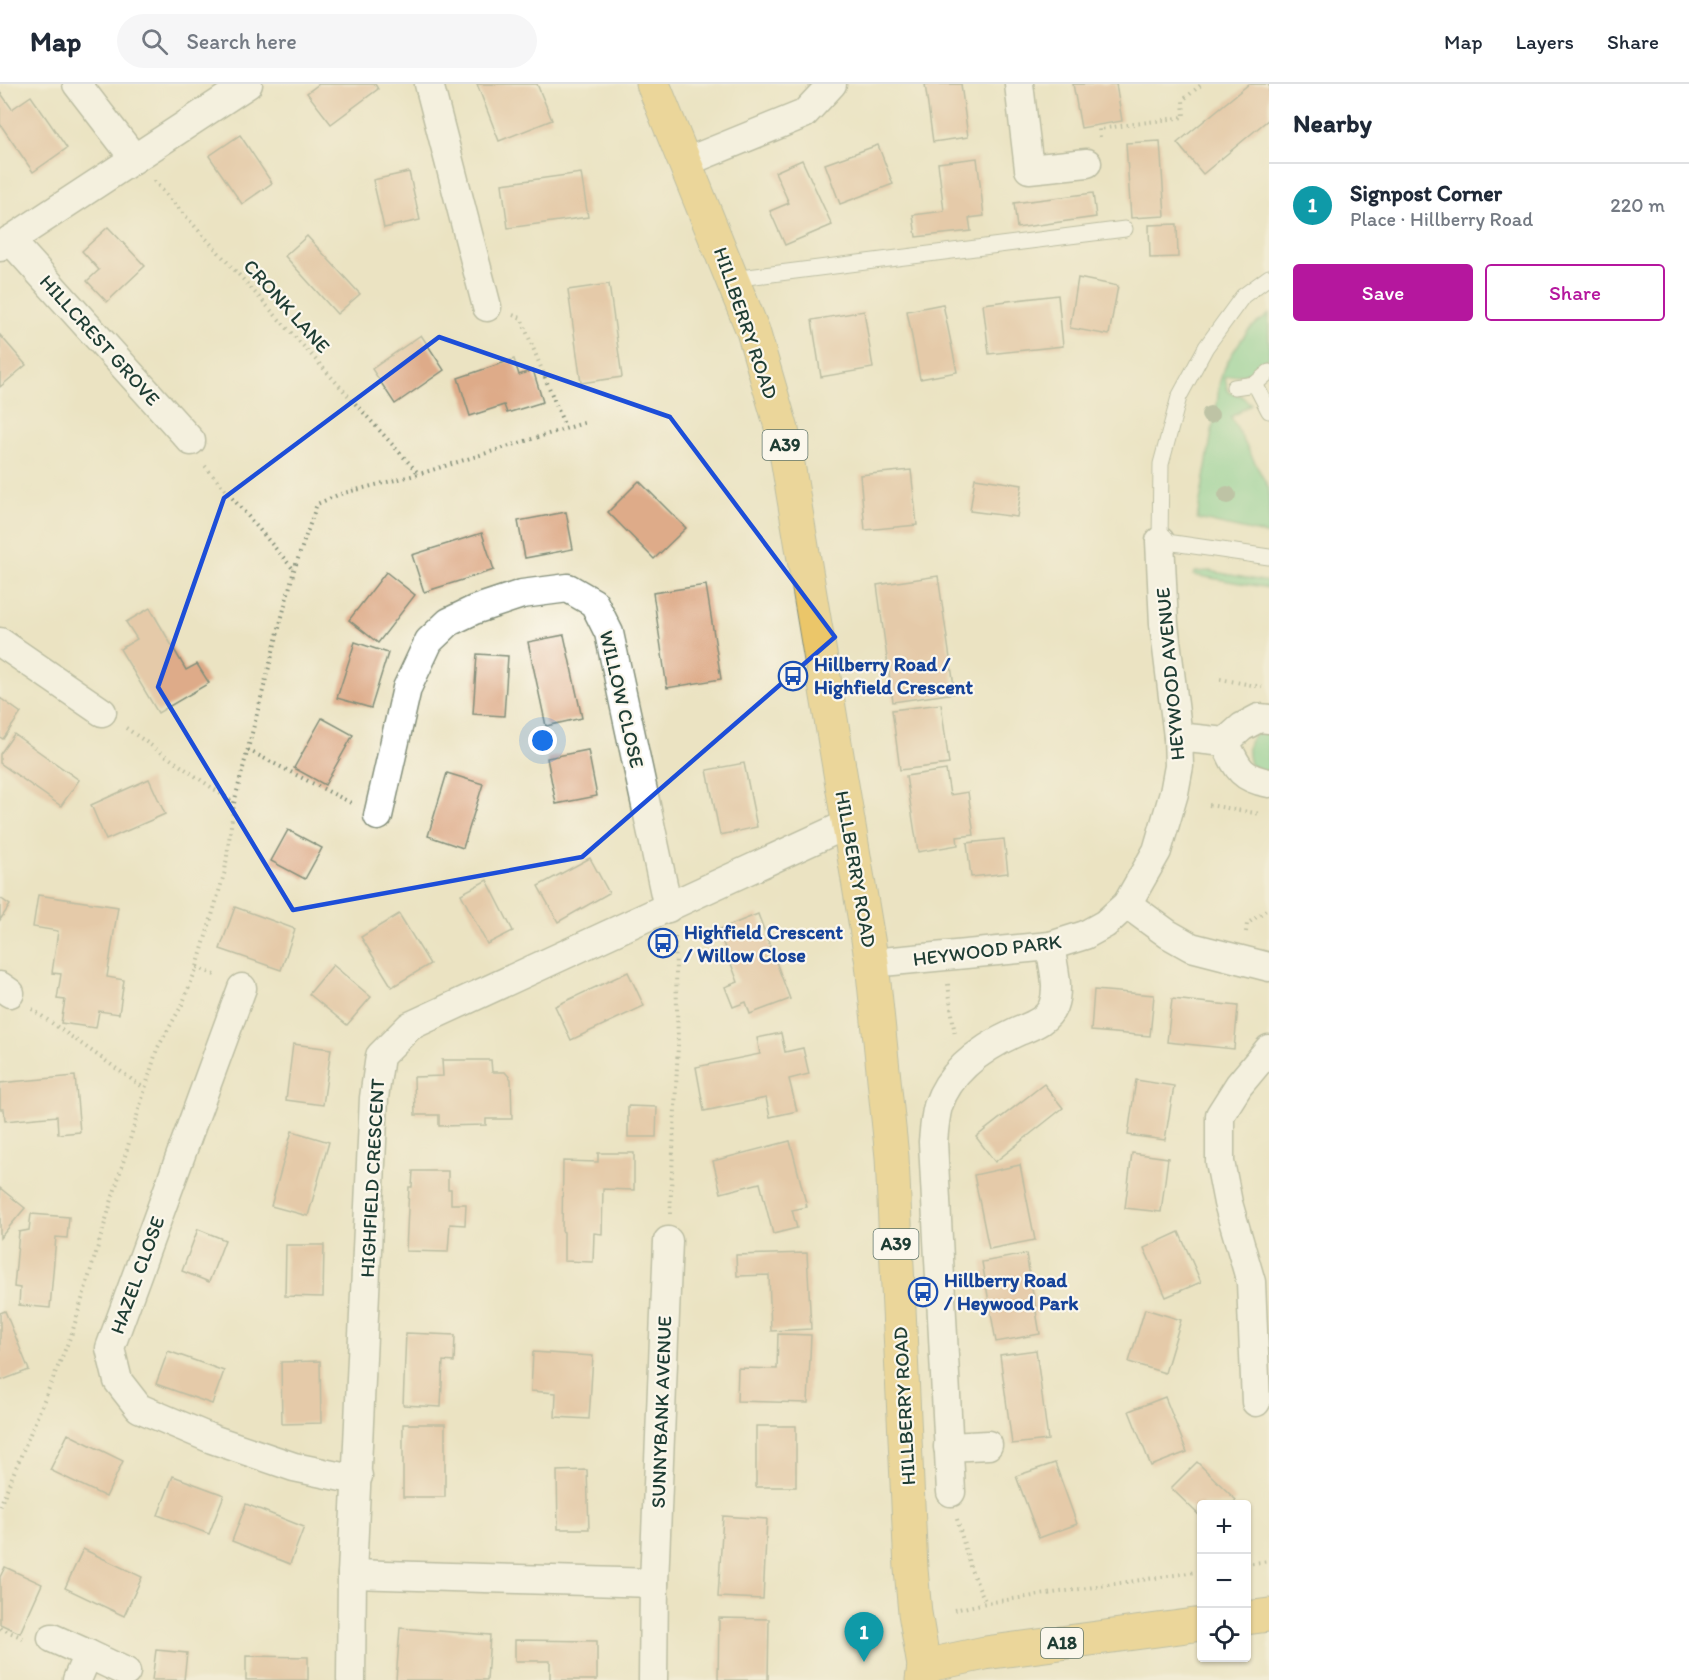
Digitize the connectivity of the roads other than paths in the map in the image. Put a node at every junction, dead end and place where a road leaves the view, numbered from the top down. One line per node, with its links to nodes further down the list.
1 (77, 84): 7 (street)
2 (248, 84): 7 (street, HILLCREST GROVE)
3 (429, 84): 14 (street)
4 (653, 84): 8 (highway, HILLBERRY ROAD / A39)
5 (832, 84): 8 (street)
6 (1019, 84): 9 (street)
7 (134, 158): 11 (street, HILLCREST GROVE)
8 (686, 162): 13 (highway, HILLBERRY ROAD / A39)
9 (1088, 163)
10 (1125, 229): 13 (lane)
11 (5, 244): 19 (street, HILLCREST GROVE)
12 (1269, 277): 20 (lane)
13 (732, 279): 29 (highway, HILLBERRY ROAD / A39)
14 (487, 307)
15 (1269, 372): 16 (lane)
16 (1255, 384): 17 (lane); 18 (lane)
17 (1234, 387)
18 (1269, 411)
19 (191, 441)
20 (1160, 541): 21 (lane); 25 (street, HEYWOOD AVENUE)
21 (1269, 557)
22 (0, 642): 23 (street)
23 (102, 712)
24 (1269, 720): 26 (street)
25 (1178, 737): 26 (street); 30 (street, HEYWOOD AVENUE)
26 (1225, 742): 27 (street)
27 (1269, 783)
28 (378, 816): 31 (street, WILLOW CLOSE)
29 (848, 824): 31 (street, HIGHFIELD CRESCENT); 33 (highway, HILLBERRY ROAD / A39)
30 (1127, 904): 32 (street, HEYWOOD PARK); 34 (street)
31 (671, 906): 41 (street, HIGHFIELD CRESCENT)
32 (1050, 946): 33 (street, HEYWOOD PARK); 40 (street)
33 (872, 963): 51 (highway, HILLBERRY ROAD / A39)
34 (1269, 968)
35 (242, 988): 41 (street, HAZEL CLOSE)
36 (1269, 1049): 38 (street)
37 (668, 1241): 44 (street, SUNNYBANK AVENUE)
38 (1256, 1402)
39 (988, 1445): 40 (street)
40 (948, 1447): 42 (street)
41 (358, 1476): 43 (street, HIGHFIELD CRESCENT)
42 (951, 1492)
43 (352, 1574): 44 (street); 53 (street, HIGHFIELD CRESCENT)
44 (654, 1583): 54 (street, SUNNYBANK AVENUE)
45 (1269, 1616): 46 (highway)
46 (1251, 1618)
47 (1197, 1625): 51 (highway, A18)
48 (52, 1638): 49 (street)
49 (88, 1654): 50 (street); 52 (street)
50 (126, 1672)
51 (923, 1673)
52 (77, 1680)
53 (351, 1680)
54 (653, 1680)

